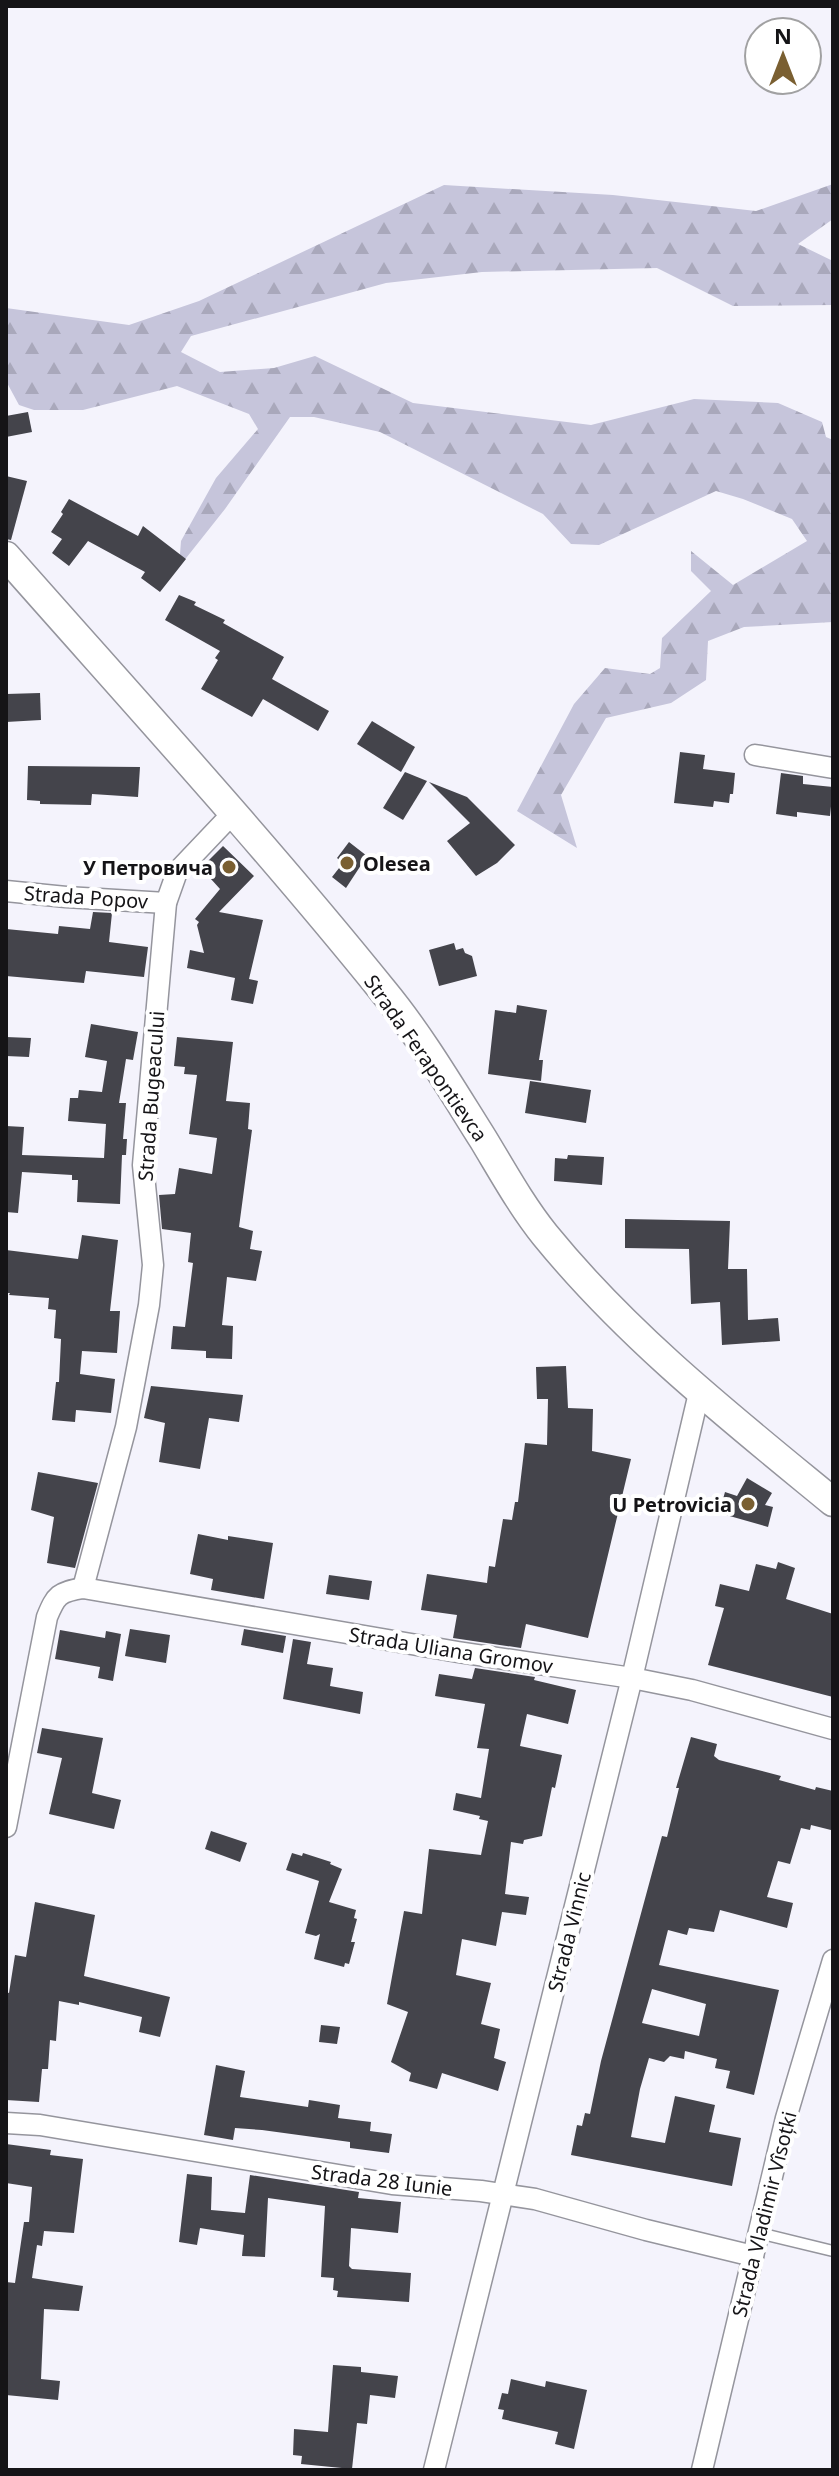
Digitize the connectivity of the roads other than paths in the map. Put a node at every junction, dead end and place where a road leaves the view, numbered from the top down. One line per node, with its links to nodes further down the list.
1 (6, 556): 4 (main road, Strada Ferapontievca)
2 (755, 755): 3 (street)
3 (833, 768)
4 (233, 813): 6 (street, Strada Bugeacului); 7 (main road, Strada Ferapontievca)
5 (6, 891): 6 (street, Strada Popov)
6 (166, 903): 9 (street, Strada Bugeacului)
7 (699, 1393): 8 (main road, Strada Ferapontievca); 10 (street, Strada Vinnic)
8 (833, 1502)
9 (74, 1590): 10 (street, Strada Uliana Gromov); 12 (street, Strada Bugeacului)
10 (632, 1678): 11 (street, Strada Uliana Gromov); 15 (street, Strada Vinnic)
11 (833, 1729)
12 (6, 1827)
13 (833, 1960): 16 (street, Strada Vladimir Vîsoțki)
14 (6, 2123): 15 (street, Strada 28 Iunie)
15 (504, 2195): 18 (street, Strada 28 Iunie); 19 (street, Strada Vinnic)
16 (759, 2233): 17 (lane); 18 (street, Strada Vladimir Vîsoțki)
17 (833, 2251)
18 (753, 2256): 20 (street, Strada Vladimir Vîsoțki)
19 (434, 2470)
20 (702, 2470)

